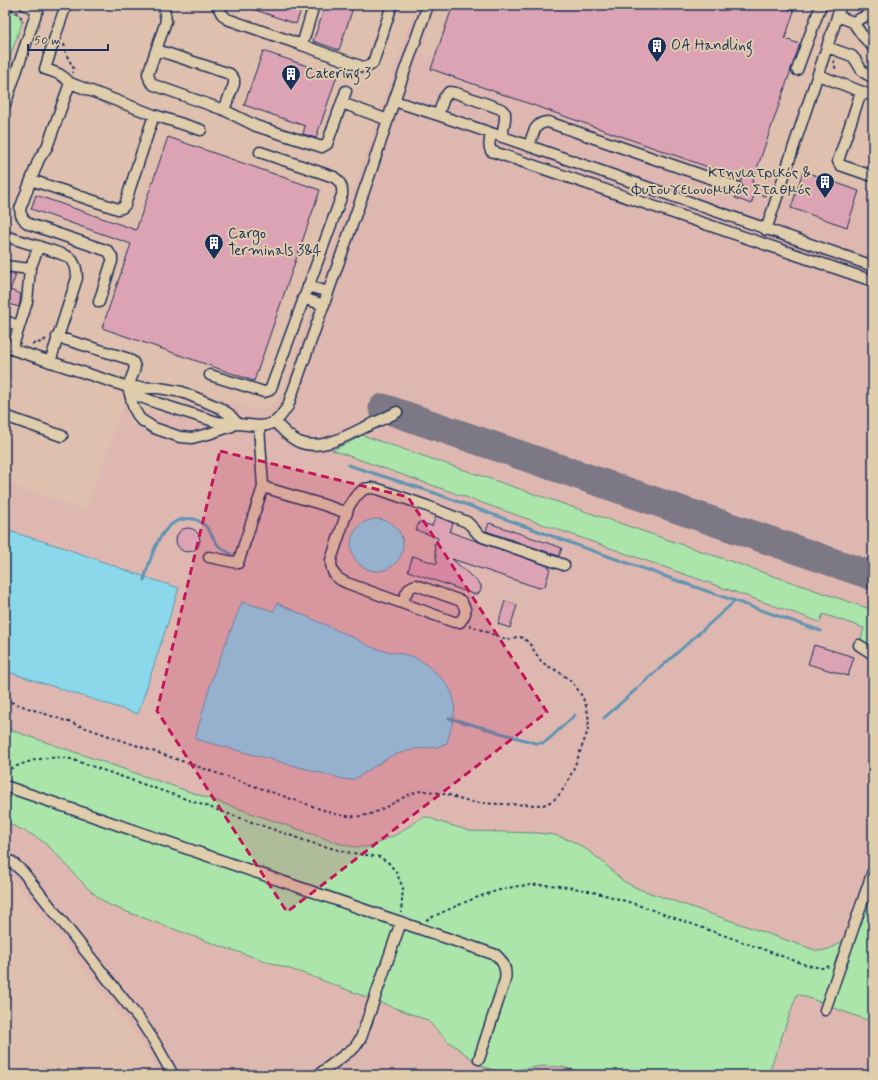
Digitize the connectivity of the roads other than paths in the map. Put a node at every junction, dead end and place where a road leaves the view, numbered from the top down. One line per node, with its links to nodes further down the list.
1 (25, 5): 10 (street)
2 (66, 5): 21 (street)
3 (217, 5): 14 (street)
4 (314, 5): 14 (street)
5 (392, 5): 14 (street)
6 (428, 5): 26 (street)
7 (821, 5): 18 (street)
8 (841, 5): 12 (street)
9 (161, 6): 17 (street)
10 (39, 7): 23 (street)
11 (873, 14): 13 (street)
12 (837, 16): 13 (street); 15 (street)
13 (853, 22): 16 (street)
14 (302, 45)
15 (827, 47): 19 (street); 20 (street)
16 (873, 47)
17 (157, 50): 29 (street); 29 (street)
18 (797, 70)
19 (818, 75): 24 (street); 41 (street)
20 (873, 76)
21 (70, 83): 30 (street); 39 (street)
22 (346, 91): 27 (street)
23 (7, 92): 28 (street)
24 (861, 92): 25 (street); 38 (street)
25 (873, 96)
26 (394, 101): 31 (street); 32 (street)
27 (342, 103): 29 (street); 32 (street)
28 (5, 105)
29 (224, 110)
30 (154, 115): 33 (street); 39 (street)
31 (438, 115): 34 (street); 35 (street)
32 (388, 120): 49 (street)
33 (201, 130)
34 (492, 134): 35 (street); 47 (street)
35 (502, 137): 36 (street)
36 (529, 146): 40 (street); 41 (street)
37 (260, 152): 48 (street)
38 (873, 174)
39 (31, 180): 51 (street)
40 (736, 187)
41 (766, 230): 45 (street)
42 (5, 236): 43 (street)
43 (39, 246): 46 (street); 55 (street)
44 (5, 266): 46 (street)
45 (873, 266)
46 (30, 269): 54 (street)
47 (873, 281)
48 (308, 286): 49 (street); 50 (street)
49 (328, 292): 52 (street)
50 (304, 298): 52 (street); 58 (street)
51 (98, 302)
52 (324, 305): 62 (street)
53 (5, 322): 54 (street)
54 (19, 326): 56 (street)
55 (53, 336): 57 (street); 59 (street)
56 (8, 348): 57 (street)
57 (50, 362): 59 (street)
58 (210, 375)
59 (128, 387): 63 (street); 63 (street); 63 (street)
60 (397, 412): 62 (street)
61 (5, 416): 65 (street)
62 (275, 422): 64 (street)
63 (238, 424): 64 (street)
64 (259, 426): 66 (street)
65 (62, 436)
66 (263, 487): 67 (street); 68 (street)
67 (347, 513): 69 (street); 70 (street)
68 (209, 557)
69 (564, 565)
70 (402, 603): 70 (street)
71 (859, 645): 72 (street)
72 (873, 654)
73 (5, 786): 76 (street)
74 (5, 859): 79 (street)
75 (873, 871): 77 (street)
76 (401, 922): 78 (street); 80 (street)
77 (825, 1010)
78 (479, 1059)
79 (174, 1075)
80 (318, 1075)

